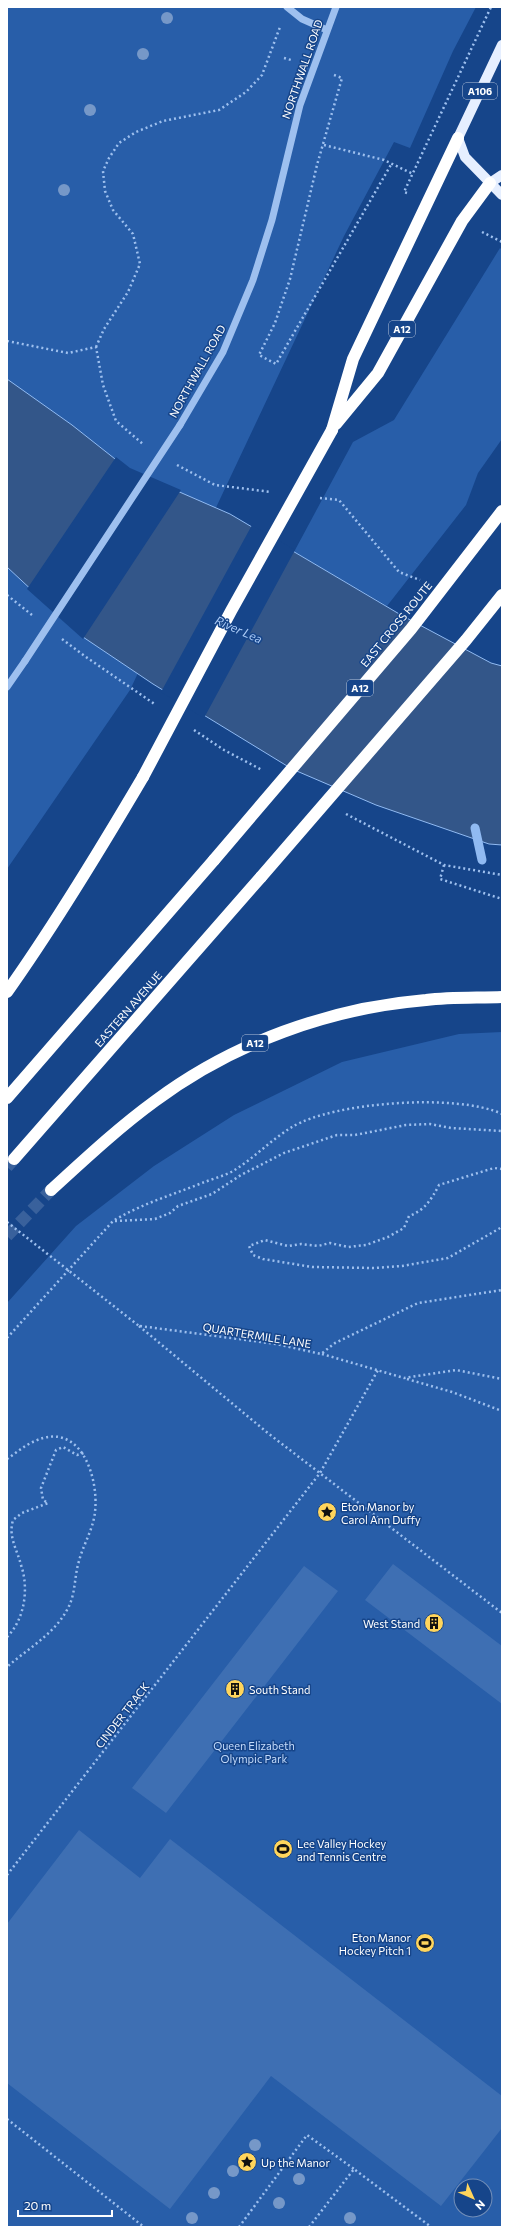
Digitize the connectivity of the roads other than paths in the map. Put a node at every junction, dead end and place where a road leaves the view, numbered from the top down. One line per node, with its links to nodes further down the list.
1 (287, 7): 3 (street)
2 (336, 7): 3 (street, NORTHWALL ROAD)
3 (327, 30): 12 (street, NORTHWALL ROAD, bridge)
4 (502, 45): 5 (main road, A106)
5 (458, 138): 7 (main road); 9 (highway, A12)
6 (502, 175): 7 (main road)
7 (490, 184): 8 (main road); 9 (highway, A12)
8 (502, 195)
9 (332, 430): 13 (highway, A12, bridge)
10 (502, 511): 15 (highway, EAST CROSS ROUTE / A12, bridge)
11 (502, 595): 16 (highway, EASTERN AVENUE, bridge)
12 (7, 687)
13 (7, 992)
14 (502, 997): 17 (highway, A12)
15 (7, 1098)
16 (14, 1159)
17 (51, 1190)

